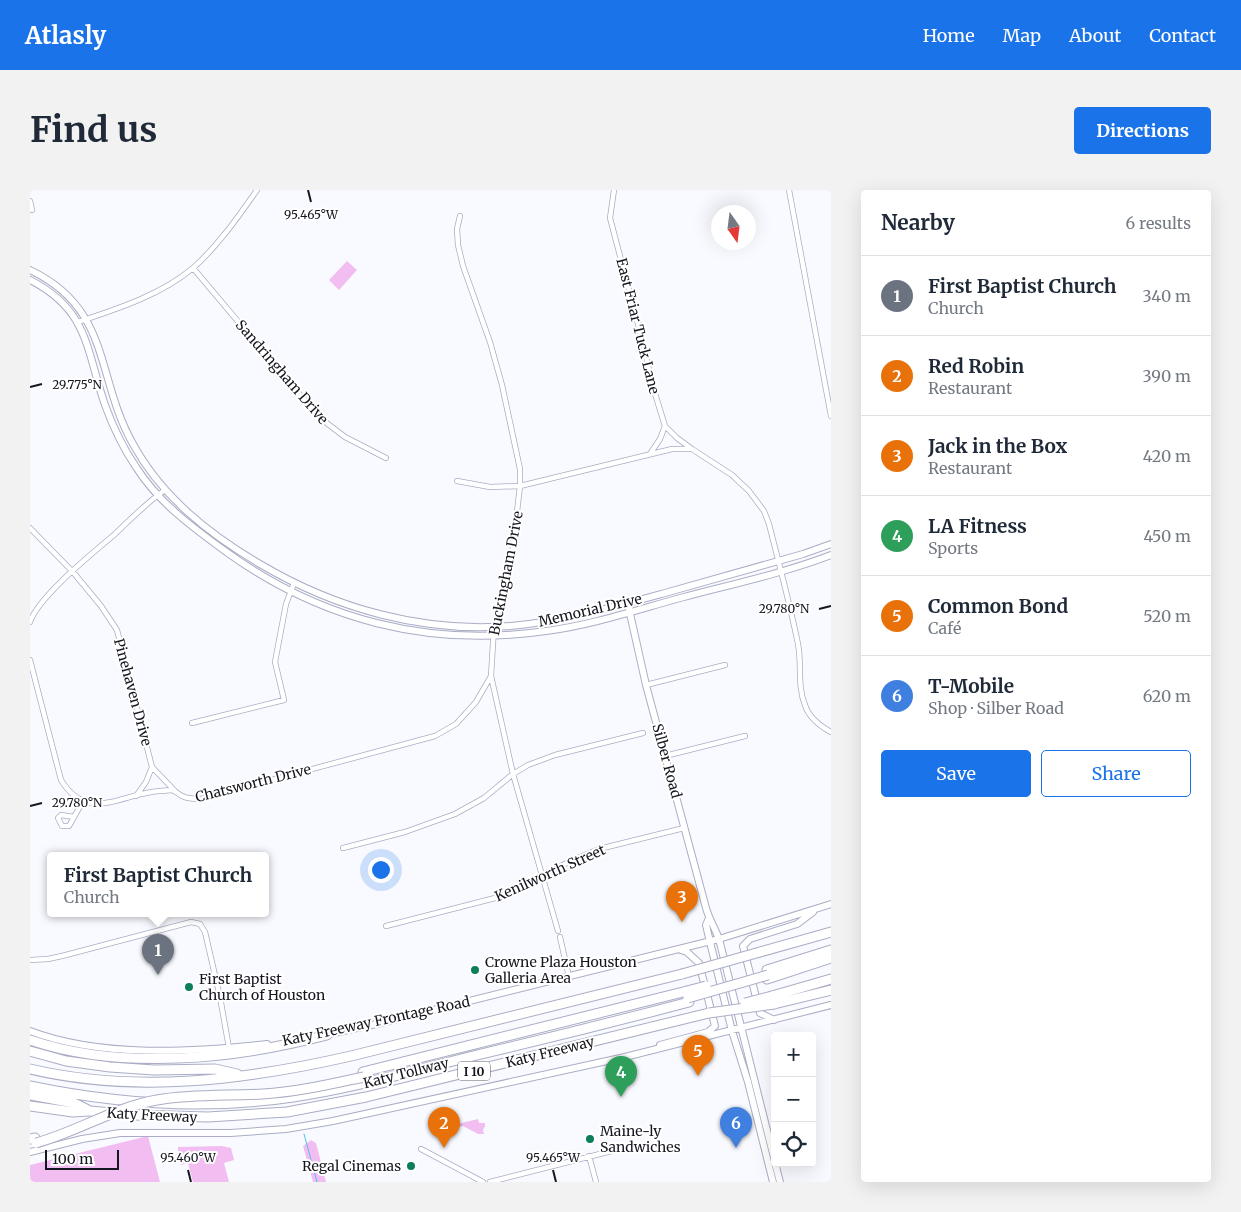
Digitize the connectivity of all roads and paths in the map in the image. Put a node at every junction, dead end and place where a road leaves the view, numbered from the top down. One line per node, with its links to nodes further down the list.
1 (257, 190): 7 (street)
2 (614, 190): 13 (street, East Friar Tuck Lane)
3 (789, 190): 12 (street)
4 (30, 201): 5 (street)
5 (32, 210)
6 (460, 216): 20 (street, Buckingham Drive)
7 (193, 268): 10 (street); 18 (street, Sandringham Drive)
8 (30, 270): 10 (main road, Memorial Drive)
9 (30, 280): 11 (main road, Memorial Drive)
10 (87, 320): 11 (street); 14 (main road, Memorial Drive)
11 (78, 322): 15 (main road, Memorial Drive)
12 (831, 416)
13 (665, 426): 16 (street, East Friar Tuck Lane); 17 (street)
14 (125, 430): 15 (main road); 21 (main road, Memorial Drive)
15 (117, 434): 22 (main road, Memorial Drive)
16 (692, 449): 17 (street); 26 (street, East Friar Tuck Lane)
17 (650, 454): 20 (street)
18 (386, 458)
19 (457, 481): 20 (street)
20 (520, 486): 38 (street, Buckingham Drive)
21 (164, 490): 22 (street); 30 (main road, Memorial Drive)
22 (158, 495): 28 (street); 32 (main road, Memorial Drive)
23 (30, 528): 28 (street, Pinehaven Drive)
24 (831, 544): 26 (main road, Memorial Drive)
25 (831, 555): 27 (main road, Memorial Drive)
26 (778, 561): 27 (street, East Friar Tuck Lane); 29 (main road, Memorial Drive)
27 (781, 570): 31 (main road, Memorial Drive); 45 (street, East Friar Tuck Lane)
28 (73, 572): 36 (street); 49 (street, Pinehaven Drive)
29 (719, 577): 31 (main road); 33 (main road, Memorial Drive)
30 (294, 584): 32 (street); 35 (main road, Memorial Drive)
31 (721, 587): 34 (main road, Memorial Drive)
32 (290, 592): 37 (main road, Memorial Drive); 44 (street)
33 (627, 603): 34 (main road, Silber Road); 38 (main road, Memorial Drive)
34 (629, 612): 39 (main road, Memorial Drive); 43 (main road, Silber Road)
35 (389, 617): 37 (main road); 38 (main road, Memorial Drive)
36 (30, 622)
37 (387, 626): 39 (main road, Memorial Drive)
38 (494, 627): 39 (street, Buckingham Drive)
39 (493, 636): 42 (street, Buckingham Drive)
40 (30, 660): 53 (street)
41 (725, 665): 43 (street)
42 (491, 676): 50 (street, Buckingham Drive); 51 (street, Chatsworth Drive)
43 (646, 685): 48 (main road, Silber Road)
44 (192, 723)
45 (831, 732)
46 (643, 733): 50 (street)
47 (745, 736): 48 (street)
48 (665, 756): 55 (main road, Silber Road)
49 (152, 767): 51 (street, Pinehaven Drive); 52 (street)
50 (513, 774): 56 (street); 57 (street, Buckingham Drive)
51 (174, 790): 52 (street, Chatsworth Drive)
52 (136, 796): 53 (street, Chatsworth Drive)
53 (83, 800): 54 (street)
54 (74, 817)
55 (684, 828): 57 (street, Kenilworth Street); 60 (main road, Silber Road)
56 (343, 848)
57 (542, 875): 61 (street, Kenilworth Street); 62 (street, Buckingham Drive)
58 (831, 904): 59 (main road, Katy Freeway Frontage Road)
59 (818, 908): 65 (main road, Katy Freeway Frontage Road); 78 (main road)
60 (709, 918): 65 (main road, Silber Road); 66 (main road, Silber Road)
61 (386, 926)
62 (558, 931)
63 (831, 932): 88 (highway, bridge)
64 (560, 937): 72 (street)
65 (719, 939): 66 (main road, Katy Freeway Frontage Road); 79 (main road, Silber Road)
66 (710, 942): 67 (main road, Katy Freeway Frontage Road); 81 (main road, Silber Road)
67 (679, 950): 72 (main road, Katy Freeway Frontage Road); 86 (main road)
68 (831, 950): 71 (highway)
69 (831, 958): 71 (highway)
70 (30, 960): 84 (street)
71 (767, 975): 75 (highway, bridge)
72 (569, 977): 82 (main road, Katy Freeway Frontage Road)
73 (831, 979): 76 (highway)
74 (831, 990): 76 (highway)
75 (688, 997): 89 (highway, Katy Tollway); 93 (highway, bridge)
76 (773, 1000): 92 (highway, Katy Freeway / I 10, bridge)
77 (831, 1005): 78 (main road)
78 (774, 1020): 79 (main road)
79 (741, 1028): 81 (main road); 96 (main road, Silber Road)
80 (30, 1031): 84 (main road, Katy Freeway Frontage Road)
81 (732, 1031): 86 (main road); 96 (main road, Silber Road)
82 (327, 1035): 83 (highway); 84 (main road, Katy Freeway Frontage Road)
83 (30, 1040)
84 (229, 1048)
85 (30, 1050): 88 (highway)
86 (625, 1057): 97 (main road)
87 (30, 1069): 88 (highway)
88 (245, 1076)
89 (30, 1086)
90 (30, 1095): 92 (highway, Katy Freeway / I 10)
91 (30, 1106): 92 (highway)
92 (90, 1111)
93 (33, 1141)
94 (635, 1145): 99 (street)
95 (421, 1149): 101 (street)
96 (768, 1149): 98 (main road, Silber Road); 104 (main road, Silber Road)
97 (30, 1152)
98 (771, 1155)
99 (589, 1156): 102 (street); 103 (street)
100 (776, 1167): 105 (main road, Silber Road)
101 (483, 1182)
102 (490, 1182)
103 (596, 1182)
104 (773, 1182)
105 (780, 1182)

